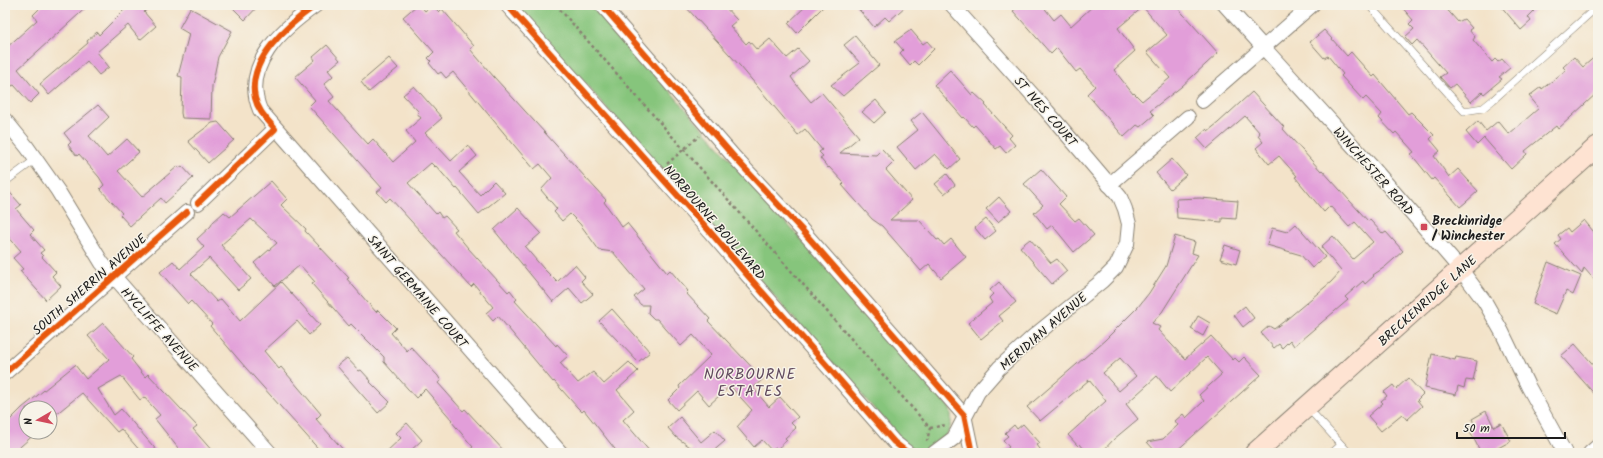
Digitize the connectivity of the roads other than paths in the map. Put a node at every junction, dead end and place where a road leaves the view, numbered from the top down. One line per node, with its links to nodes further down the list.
1 (316, 5): 13 (street)
2 (507, 5): 31 (street, NORBOURNE BOULEVARD)
3 (602, 5): 25 (street)
4 (952, 5): 17 (street, ST IVES COURT)
5 (1226, 5): 9 (street, WINCHESTER ROAD)
6 (1312, 5): 9 (street)
7 (1369, 5): 8 (lane)
8 (1598, 6)
9 (1264, 47): 10 (street); 21 (street, WINCHESTER ROAD)
10 (1202, 102)
11 (1188, 117): 17 (street)
12 (5, 120): 15 (street, HYCLIFFE AVENUE)
13 (276, 129): 18 (street); 30 (street, SAINT GERMAINE COURT)
14 (1598, 146): 21 (main road, BRECKENRIDGE LANE)
15 (36, 160): 16 (lane); 22 (street, HYCLIFFE AVENUE)
16 (5, 182)
17 (1109, 185): 20 (street, ST IVES COURT)
18 (198, 203)
19 (187, 212): 22 (street, SOUTH SHERRIN AVENUE)
20 (1129, 224): 25 (street, MERIDIAN AVENUE)
21 (1462, 270): 24 (main road, BRECKENRIDGE LANE); 36 (street, WINCHESTER ROAD)
22 (113, 277): 23 (street, SOUTH SHERRIN AVENUE); 29 (street, HYCLIFFE AVENUE)
23 (5, 373)
24 (1307, 407): 26 (lane); 33 (main road, BRECKENRIDGE LANE)
25 (964, 415): 28 (street, MERIDIAN AVENUE); 32 (street)
26 (1341, 445): 34 (lane); 35 (lane)
27 (1598, 446): 37 (street)
28 (930, 449)
29 (270, 453)
30 (561, 453)
31 (908, 453)
32 (972, 453)
33 (1255, 453)
34 (1332, 453)
35 (1349, 453)
36 (1565, 453)
37 (1590, 453)

